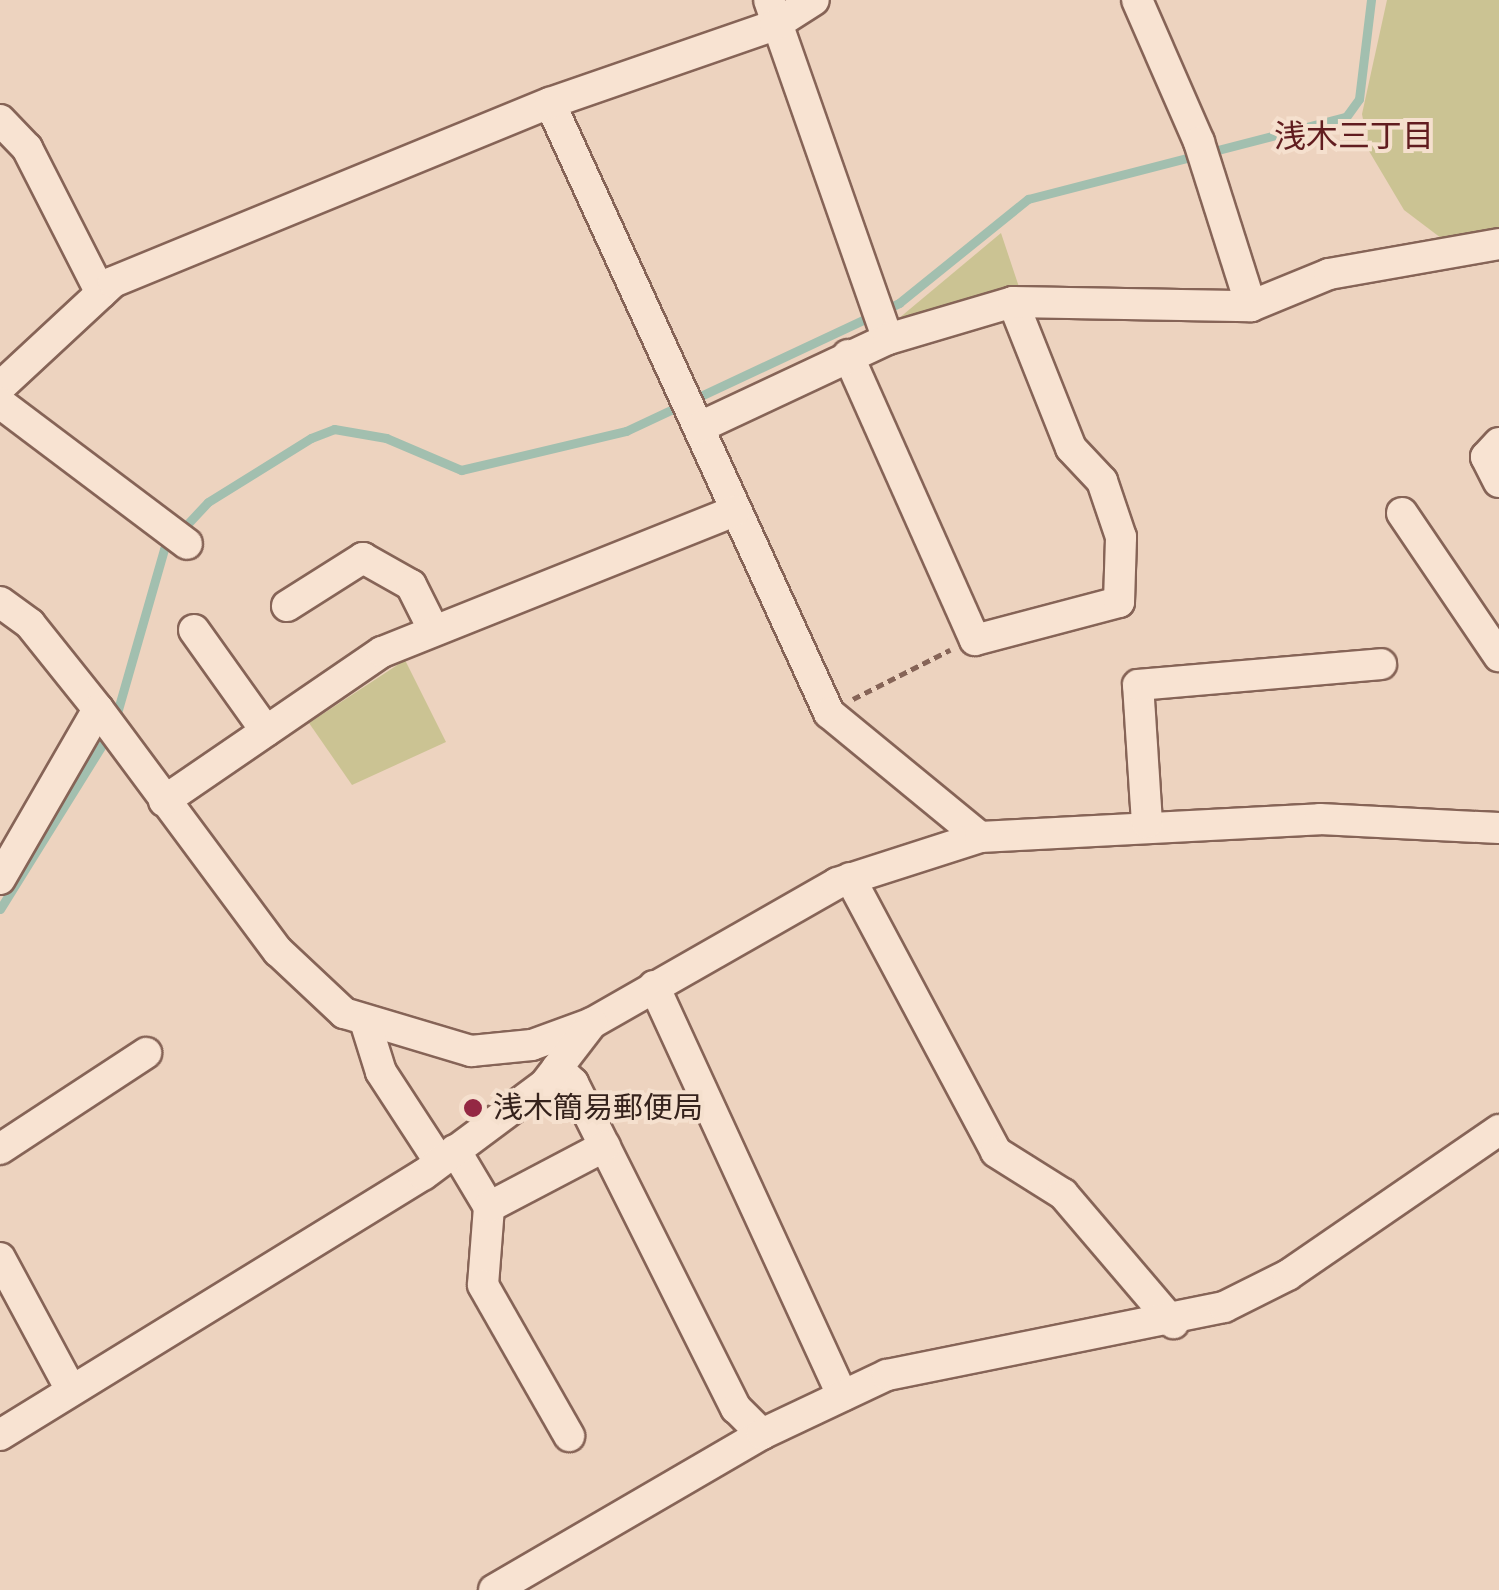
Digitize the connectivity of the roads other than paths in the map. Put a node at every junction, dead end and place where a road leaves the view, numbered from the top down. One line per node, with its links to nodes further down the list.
1 (814, 0): 3 (street)
2 (1137, 0): 9 (street)
3 (772, 12): 4 (street); 10 (street)
4 (550, 103): 7 (street); 14 (street)
5 (0, 120): 7 (street)
6 (1499, 244): 9 (street)
7 (101, 292): 12 (street)
8 (1013, 302): 9 (street); 10 (street); 11 (street)
9 (1252, 306)
10 (888, 339): 11 (street)
11 (848, 355): 14 (street)
12 (0, 388)
13 (0, 403): 19 (street)
14 (700, 427): 17 (street)
15 (1499, 443): 16 (street)
16 (1499, 482)
17 (734, 511): 22 (street); 33 (street)
18 (1402, 514): 24 (street)
19 (187, 544)
20 (0, 602): 26 (street)
21 (287, 606): 22 (street)
22 (433, 628): 27 (street)
23 (194, 630): 27 (street)
24 (1499, 656)
25 (1382, 664): 31 (street)
26 (101, 713): 28 (street); 35 (street)
27 (266, 731): 28 (street)
28 (164, 801): 37 (street)
29 (1499, 804): 30 (street)
30 (1463, 820): 31 (street); 32 (street)
31 (1147, 823): 33 (street)
32 (1499, 828)
33 (980, 837): 34 (street)
34 (850, 878): 36 (street); 47 (street)
35 (0, 879)
36 (654, 986): 38 (street); 49 (street)
37 (364, 1021): 38 (street); 44 (street)
38 (592, 1023): 40 (street)
39 (146, 1053): 43 (street)
40 (557, 1068): 42 (street); 44 (street)
41 (1499, 1130): 47 (street)
42 (605, 1146): 45 (street); 50 (street)
43 (0, 1149)
44 (447, 1156): 45 (street); 48 (street)
45 (489, 1207): 52 (street)
46 (0, 1258): 48 (street)
47 (1172, 1322): 49 (street)
48 (70, 1388): 51 (street)
49 (843, 1396): 50 (street)
50 (762, 1434): 53 (street)
51 (0, 1435)
52 (569, 1436)
53 (494, 1590)

